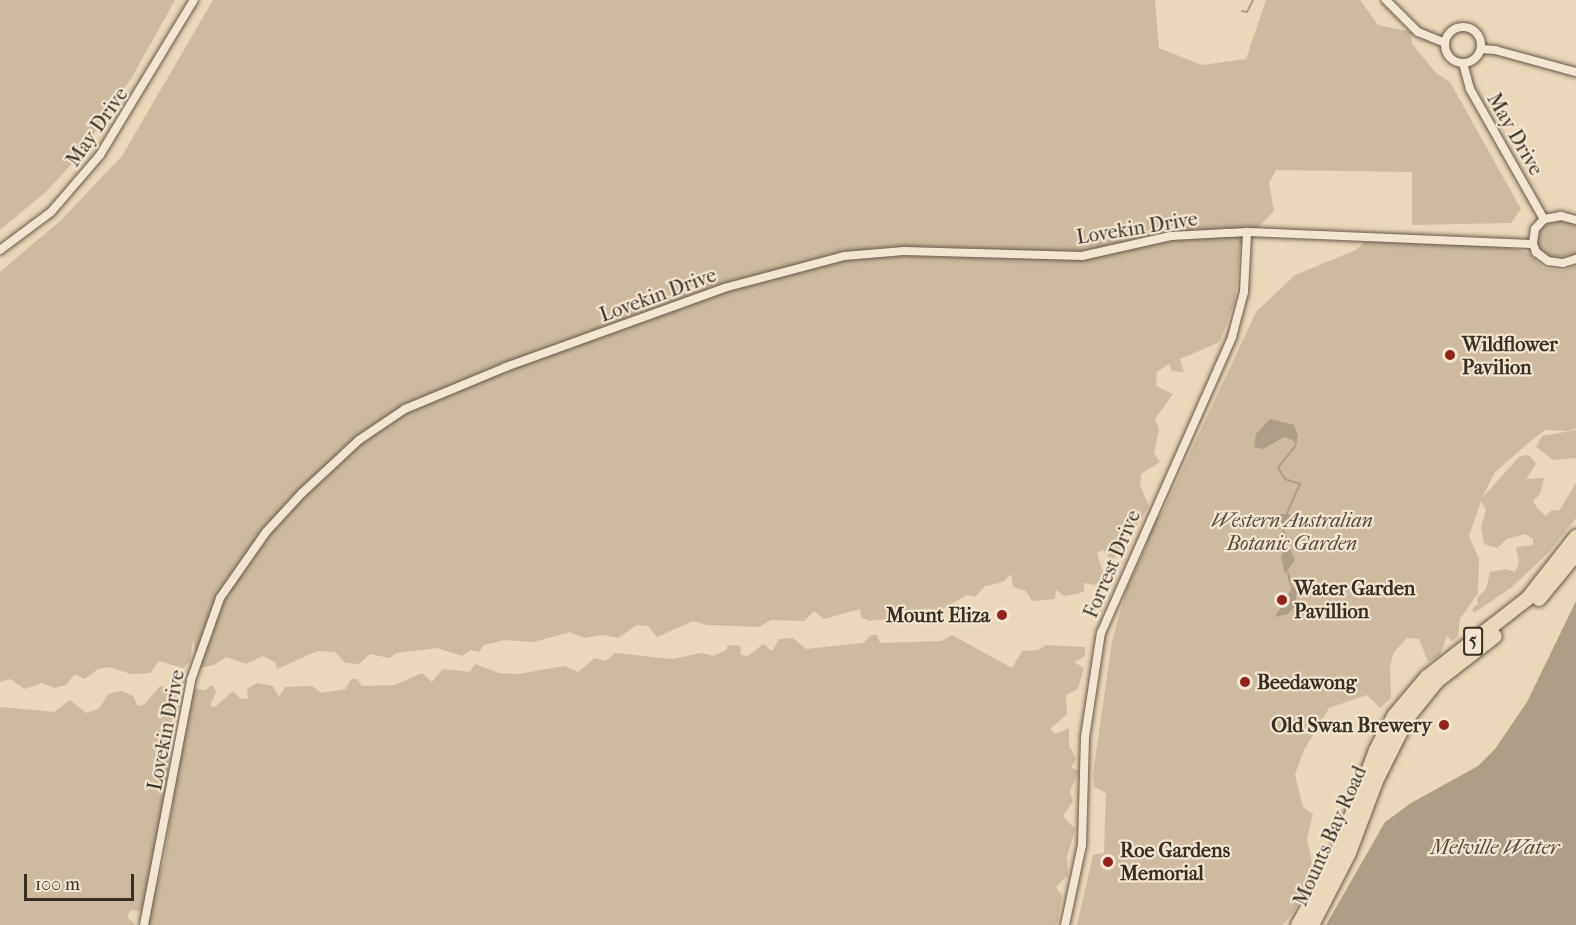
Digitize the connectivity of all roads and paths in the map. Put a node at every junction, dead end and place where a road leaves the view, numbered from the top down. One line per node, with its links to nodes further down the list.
1 (194, 0): 11 (street, May Drive)
2 (1386, 0): 3 (street)
3 (1446, 42): 4 (street); 5 (street)
4 (1480, 49): 5 (street); 6 (street)
5 (1463, 63): 7 (street, May Drive)
6 (1576, 72)
7 (1544, 219): 8 (street); 10 (street)
8 (1576, 220)
9 (1247, 232): 10 (street, Lovekin Drive); 15 (street, Lovekin Drive); 16 (street, Forrest Drive)
10 (1533, 244): 12 (street)
11 (0, 250)
12 (1576, 259)
13 (1576, 537): 17 (highway, Mounts Bay Road / 5)
14 (1576, 554): 18 (highway, Mounts Bay Road / 5)
15 (144, 925)
16 (1065, 925)
17 (1298, 925)
18 (1312, 925)

